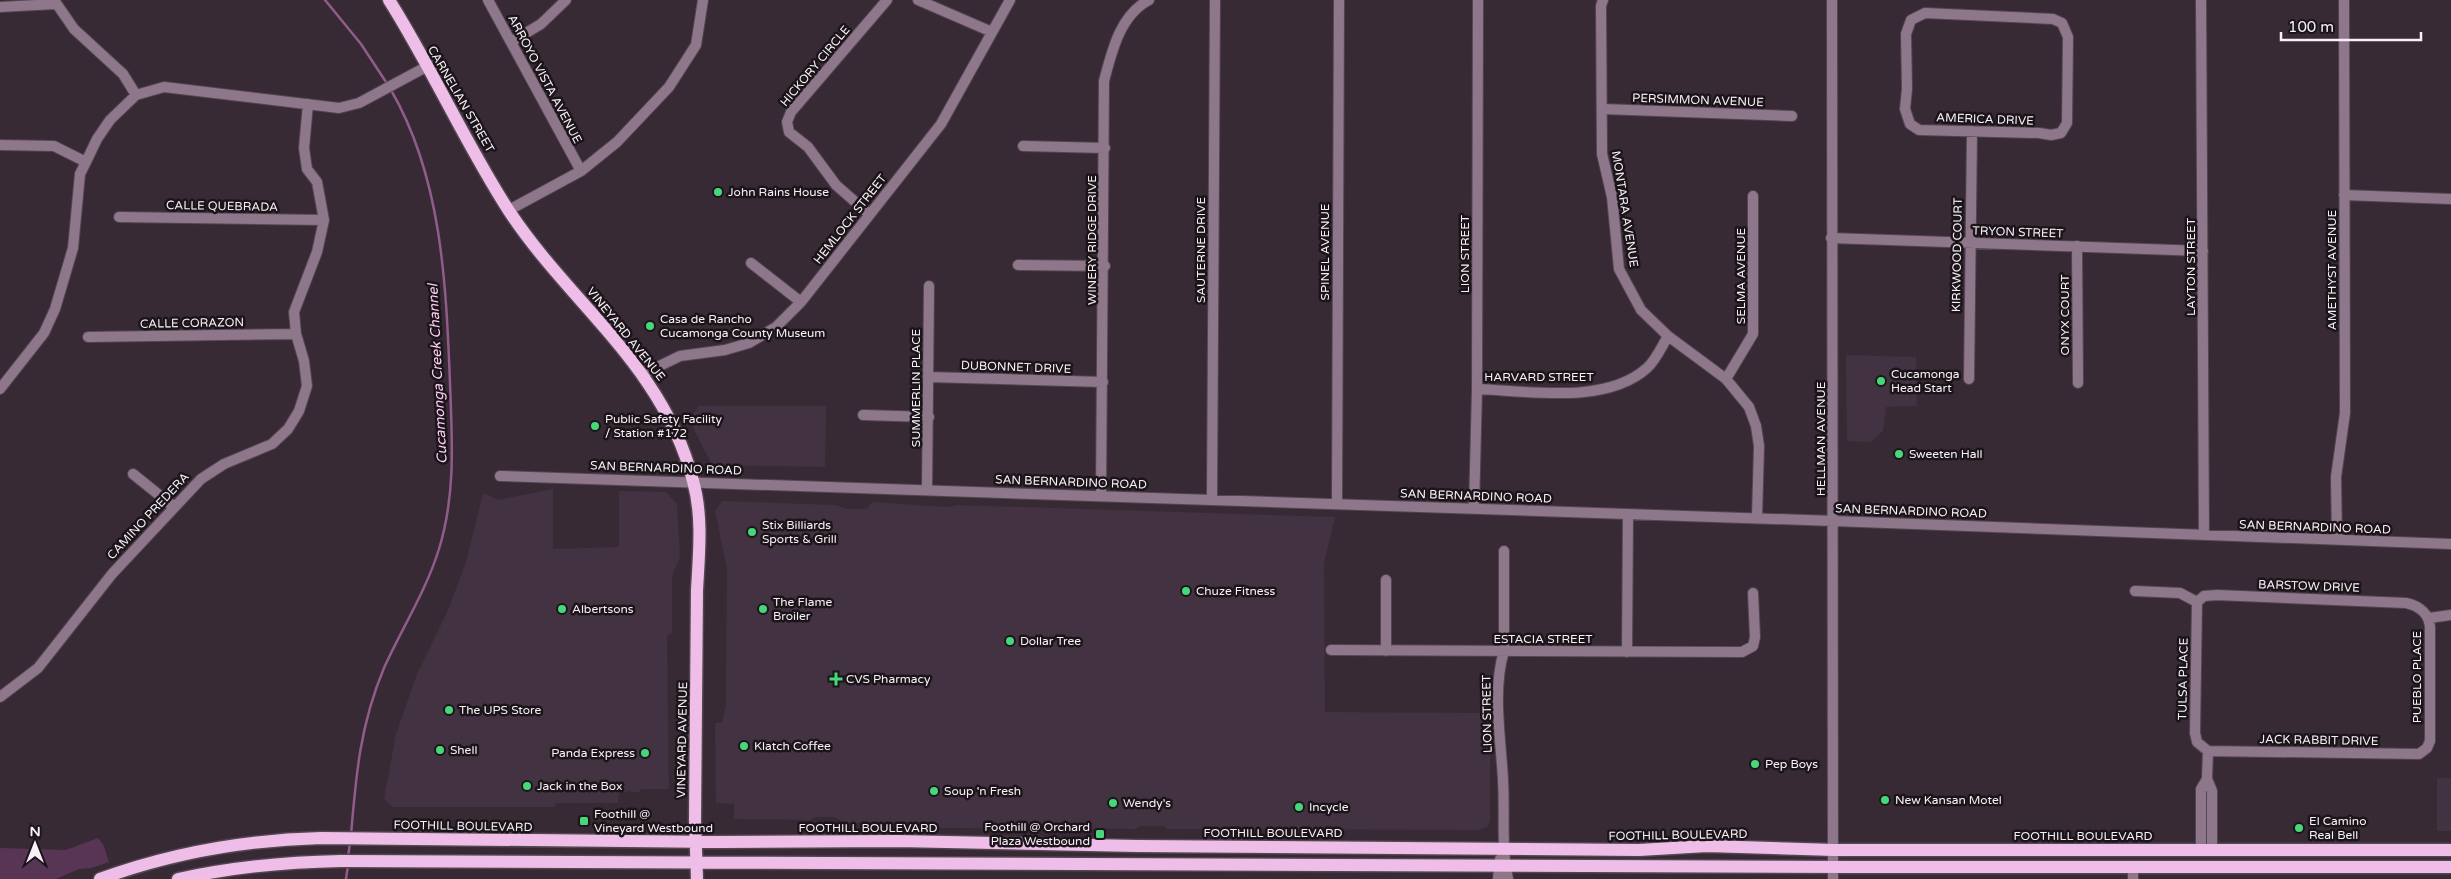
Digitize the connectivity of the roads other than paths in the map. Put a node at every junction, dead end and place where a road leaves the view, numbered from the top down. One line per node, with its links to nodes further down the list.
1 (389, 0): 20 (main road, CARNELIAN STREET)
2 (488, 0): 19 (street, ARROYO VISTA AVENUE)
3 (566, 0): 19 (street)
4 (703, 0): 30 (street)
5 (887, 0): 35 (street, HICKORY CIRCLE)
6 (918, 0): 18 (street)
7 (1010, 0): 18 (street, HEMLOCK STREET)
8 (1148, 0): 28 (street, WINERY RIDGE DRIVE)
9 (1215, 0): 65 (street, SAUTERNE DRIVE)
10 (1339, 0): 66 (street, SPINEL AVENUE)
11 (1478, 0): 57 (street, LION STREET)
12 (1603, 0): 23 (street, MONTARA AVENUE)
13 (1832, 0): 38 (street, HELLMAN AVENUE)
14 (2201, 0): 41 (street, LAYTON STREET)
15 (2344, 0): 31 (street, AMETHYST AVENUE)
16 (54, 2): 17 (street); 21 (street)
17 (0, 7)
18 (992, 32): 35 (street, HEMLOCK STREET)
19 (511, 42): 30 (street, ARROYO VISTA AVENUE)
20 (426, 67): 22 (street); 34 (main road, CARNELIAN STREET)
21 (136, 95): 22 (street); 29 (street)
22 (308, 104): 37 (street, CAMINO PREDERA)
23 (1603, 109): 24 (street, PERSIMMON AVENUE); 48 (street, MONTARA AVENUE)
24 (1792, 116)
25 (1972, 131): 25 (street, AMERICA DRIVE); 39 (street, KIRKWOOD COURT)
26 (0, 145): 29 (street)
27 (1023, 146): 28 (street)
28 (1105, 148): 44 (street, WINERY RIDGE DRIVE)
29 (86, 162): 56 (street)
30 (581, 171): 34 (street)
31 (2344, 195): 33 (street); 73 (street, AMETHYST AVENUE)
32 (1753, 196): 52 (street, SELMA AVENUE)
33 (2451, 199)
34 (509, 210): 50 (main road, VINEYARD AVENUE)
35 (869, 214): 46 (street, HEMLOCK STREET)
36 (119, 217): 37 (street, CALLE QUEBRADA)
37 (324, 220): 47 (street, CAMINO PREDERA)
38 (1831, 238): 39 (street, TRYON STREET); 71 (street, HELLMAN AVENUE)
39 (1969, 243): 40 (street, TRYON STREET); 53 (street, KIRKWOOD COURT)
40 (2077, 246): 41 (street, TRYON STREET); 55 (street, ONYX COURT)
41 (2203, 251): 72 (street, LAYTON STREET)
42 (751, 263): 46 (street)
43 (1018, 265): 44 (street)
44 (1105, 266): 54 (street, WINERY RIDGE DRIVE)
45 (929, 286): 51 (street, SUMMERLIN PLACE)
46 (801, 302): 50 (street, HEMLOCK STREET)
47 (296, 334): 49 (street, CALLE CORAZON); 67 (street, CAMINO PREDERA)
48 (1668, 336): 52 (street, MONTARA AVENUE); 57 (street, HARVARD STREET)
49 (88, 337)
50 (643, 374): 62 (main road, VINEYARD AVENUE)
51 (929, 377): 54 (street, DUBONNET DRIVE); 59 (street, SUMMERLIN PLACE)
52 (1726, 378): 70 (street, MONTARA AVENUE)
53 (1969, 379)
54 (1103, 382): 64 (street, WINERY RIDGE DRIVE)
55 (2078, 383)
56 (0, 389)
57 (1477, 389): 68 (street, LION STREET)
58 (863, 415): 59 (street)
59 (929, 417): 63 (street, SUMMERLIN PLACE)
60 (133, 474): 67 (street)
61 (500, 476): 62 (street, SAN BERNARDINO ROAD)
62 (694, 482): 63 (street, SAN BERNARDINO ROAD); 93 (main road, VINEYARD AVENUE)
63 (927, 490): 64 (street, SAN BERNARDINO ROAD)
64 (1102, 496): 65 (street, SAN BERNARDINO ROAD)
65 (1212, 499): 66 (street, SAN BERNARDINO ROAD)
66 (1337, 504): 68 (street, SAN BERNARDINO ROAD)
67 (174, 507): 87 (street, CAMINO PREDERA)
68 (1474, 508): 69 (street, SAN BERNARDINO ROAD)
69 (1628, 514): 70 (street, SAN BERNARDINO ROAD); 86 (street)
70 (1757, 518): 71 (street, SAN BERNARDINO ROAD)
71 (1834, 520): 72 (street, SAN BERNARDINO ROAD); 95 (street, HELLMAN AVENUE)
72 (2204, 535): 73 (street, SAN BERNARDINO ROAD)
73 (2338, 540): 74 (street, SAN BERNARDINO ROAD)
74 (2451, 544)
75 (1504, 551): 85 (street, LION STREET)
76 (1386, 580): 84 (street)
77 (2135, 591): 79 (street)
78 (1753, 592): 86 (street, ESTACIA STREET)
79 (2196, 602): 80 (street, BARSTOW DRIVE); 89 (street, TULSA PLACE)
80 (2421, 609): 82 (street, PUEBLO PLACE)
81 (2451, 615): 82 (street)
82 (2429, 618): 88 (street, PUEBLO PLACE)
83 (1331, 650): 84 (street, ESTACIA STREET)
84 (1386, 651): 85 (street, ESTACIA STREET)
85 (1504, 651): 86 (street, ESTACIA STREET); 94 (street, LION STREET)
86 (1627, 652)
87 (0, 697)
88 (2427, 748): 89 (street, JACK RABBIT DRIVE)
89 (2208, 751): 90 (street)
90 (2207, 779): 91 (street); 92 (street)
91 (2201, 806): 92 (street); 96 (street)
92 (2213, 806): 96 (street)
93 (696, 842): 94 (main road, FOOTHILL BOULEVARD); 98 (main road, VINEYARD AVENUE); 103 (main road, FOOTHILL BOULEVARD)
94 (1503, 848): 95 (main road, FOOTHILL BOULEVARD); 99 (street, LION STREET)
95 (1834, 850): 96 (main road, FOOTHILL BOULEVARD); 101 (street, HELLMAN AVENUE)
96 (2207, 850): 97 (main road, FOOTHILL BOULEVARD)
97 (2451, 850)
98 (697, 864): 99 (main road); 104 (main road); 105 (main road, VINEYARD AVENUE)
99 (1502, 865): 101 (main road); 106 (street); 107 (street)
100 (2451, 867): 102 (main road)
101 (1833, 873): 102 (main road)
102 (2133, 873)
103 (100, 879)
104 (178, 879)
105 (697, 879)
106 (1498, 879)
107 (1508, 879)

